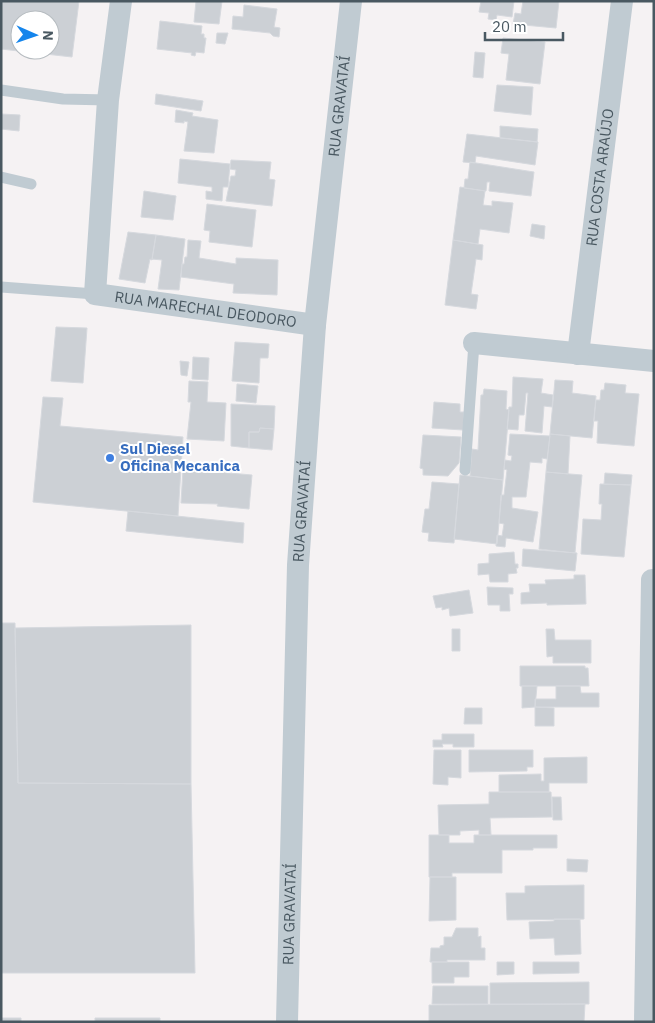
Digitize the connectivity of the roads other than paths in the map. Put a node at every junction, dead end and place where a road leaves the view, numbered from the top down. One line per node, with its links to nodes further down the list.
1 (121, 1): 5 (street)
2 (351, 1): 10 (street, RUA GRAVATAÍ)
3 (622, 1): 12 (street, RUA COSTA ARAÚJO)
4 (1, 90): 5 (lane)
5 (108, 100): 9 (street)
6 (1, 177): 7 (lane)
7 (31, 184)
8 (1, 287): 9 (lane)
9 (95, 294): 10 (street, RUA MARECHAL DEODORO)
10 (316, 325): 16 (street, RUA GRAVATAÍ)
11 (474, 342): 12 (street); 14 (lane)
12 (578, 354): 13 (street)
13 (654, 360)
14 (465, 470)
15 (652, 580): 17 (street)
16 (287, 1022)
17 (645, 1022)

